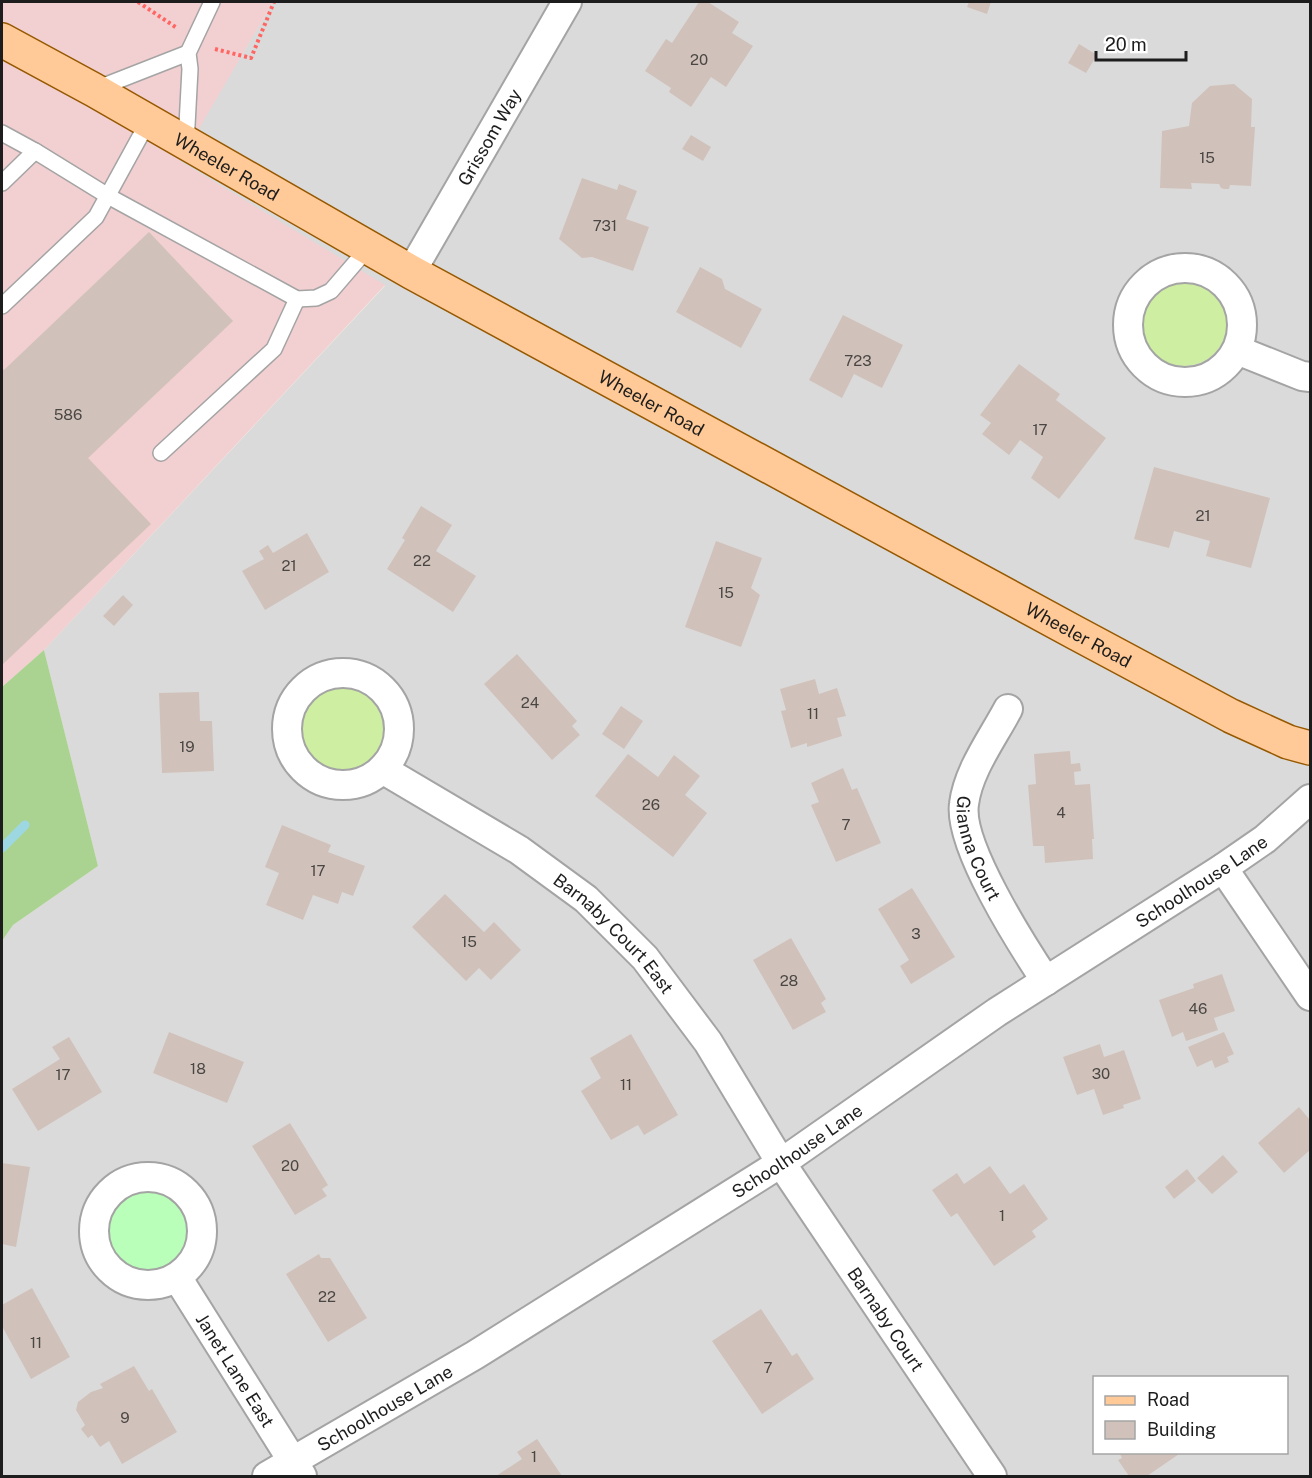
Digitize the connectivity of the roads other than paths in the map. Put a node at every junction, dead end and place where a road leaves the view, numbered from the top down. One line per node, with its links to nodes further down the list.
1 (212, 2): 4 (lane)
2 (567, 2): 13 (street, Grissom Way)
3 (2, 40): 5 (main road, Wheeler Road)
4 (188, 53): 5 (lane); 8 (lane)
5 (94, 90): 6 (main road, Wheeler Road)
6 (148, 122): 8 (main road, Wheeler Road); 11 (lane)
7 (2, 133): 9 (lane)
8 (186, 144): 12 (main road, Wheeler Road)
9 (35, 150): 10 (lane); 11 (lane)
10 (2, 183)
11 (108, 196): 14 (lane); 15 (lane)
12 (368, 248): 13 (main road, Wheeler Road); 14 (lane)
13 (411, 272): 20 (main road, Wheeler Road)
14 (297, 299): 18 (lane)
15 (2, 306)
16 (1237, 350): 16 (street); 17 (street)
17 (1311, 377)
18 (161, 453)
19 (1008, 710): 24 (street, Gianna Court)
20 (1311, 748)
21 (382, 769): 26 (street, Barnaby Court East)
22 (1311, 799): 23 (street, Schoolhouse Lane)
23 (1223, 868): 24 (street, Schoolhouse Lane); 25 (street)
24 (1046, 981): 26 (street, Schoolhouse Lane)
25 (1311, 996)
26 (781, 1163): 28 (street, Schoolhouse Lane); 30 (street, Barnaby Court)
27 (177, 1277): 28 (street, Janet Lane East)
28 (298, 1469): 29 (street, Schoolhouse Lane)
29 (267, 1476)
30 (992, 1476)

